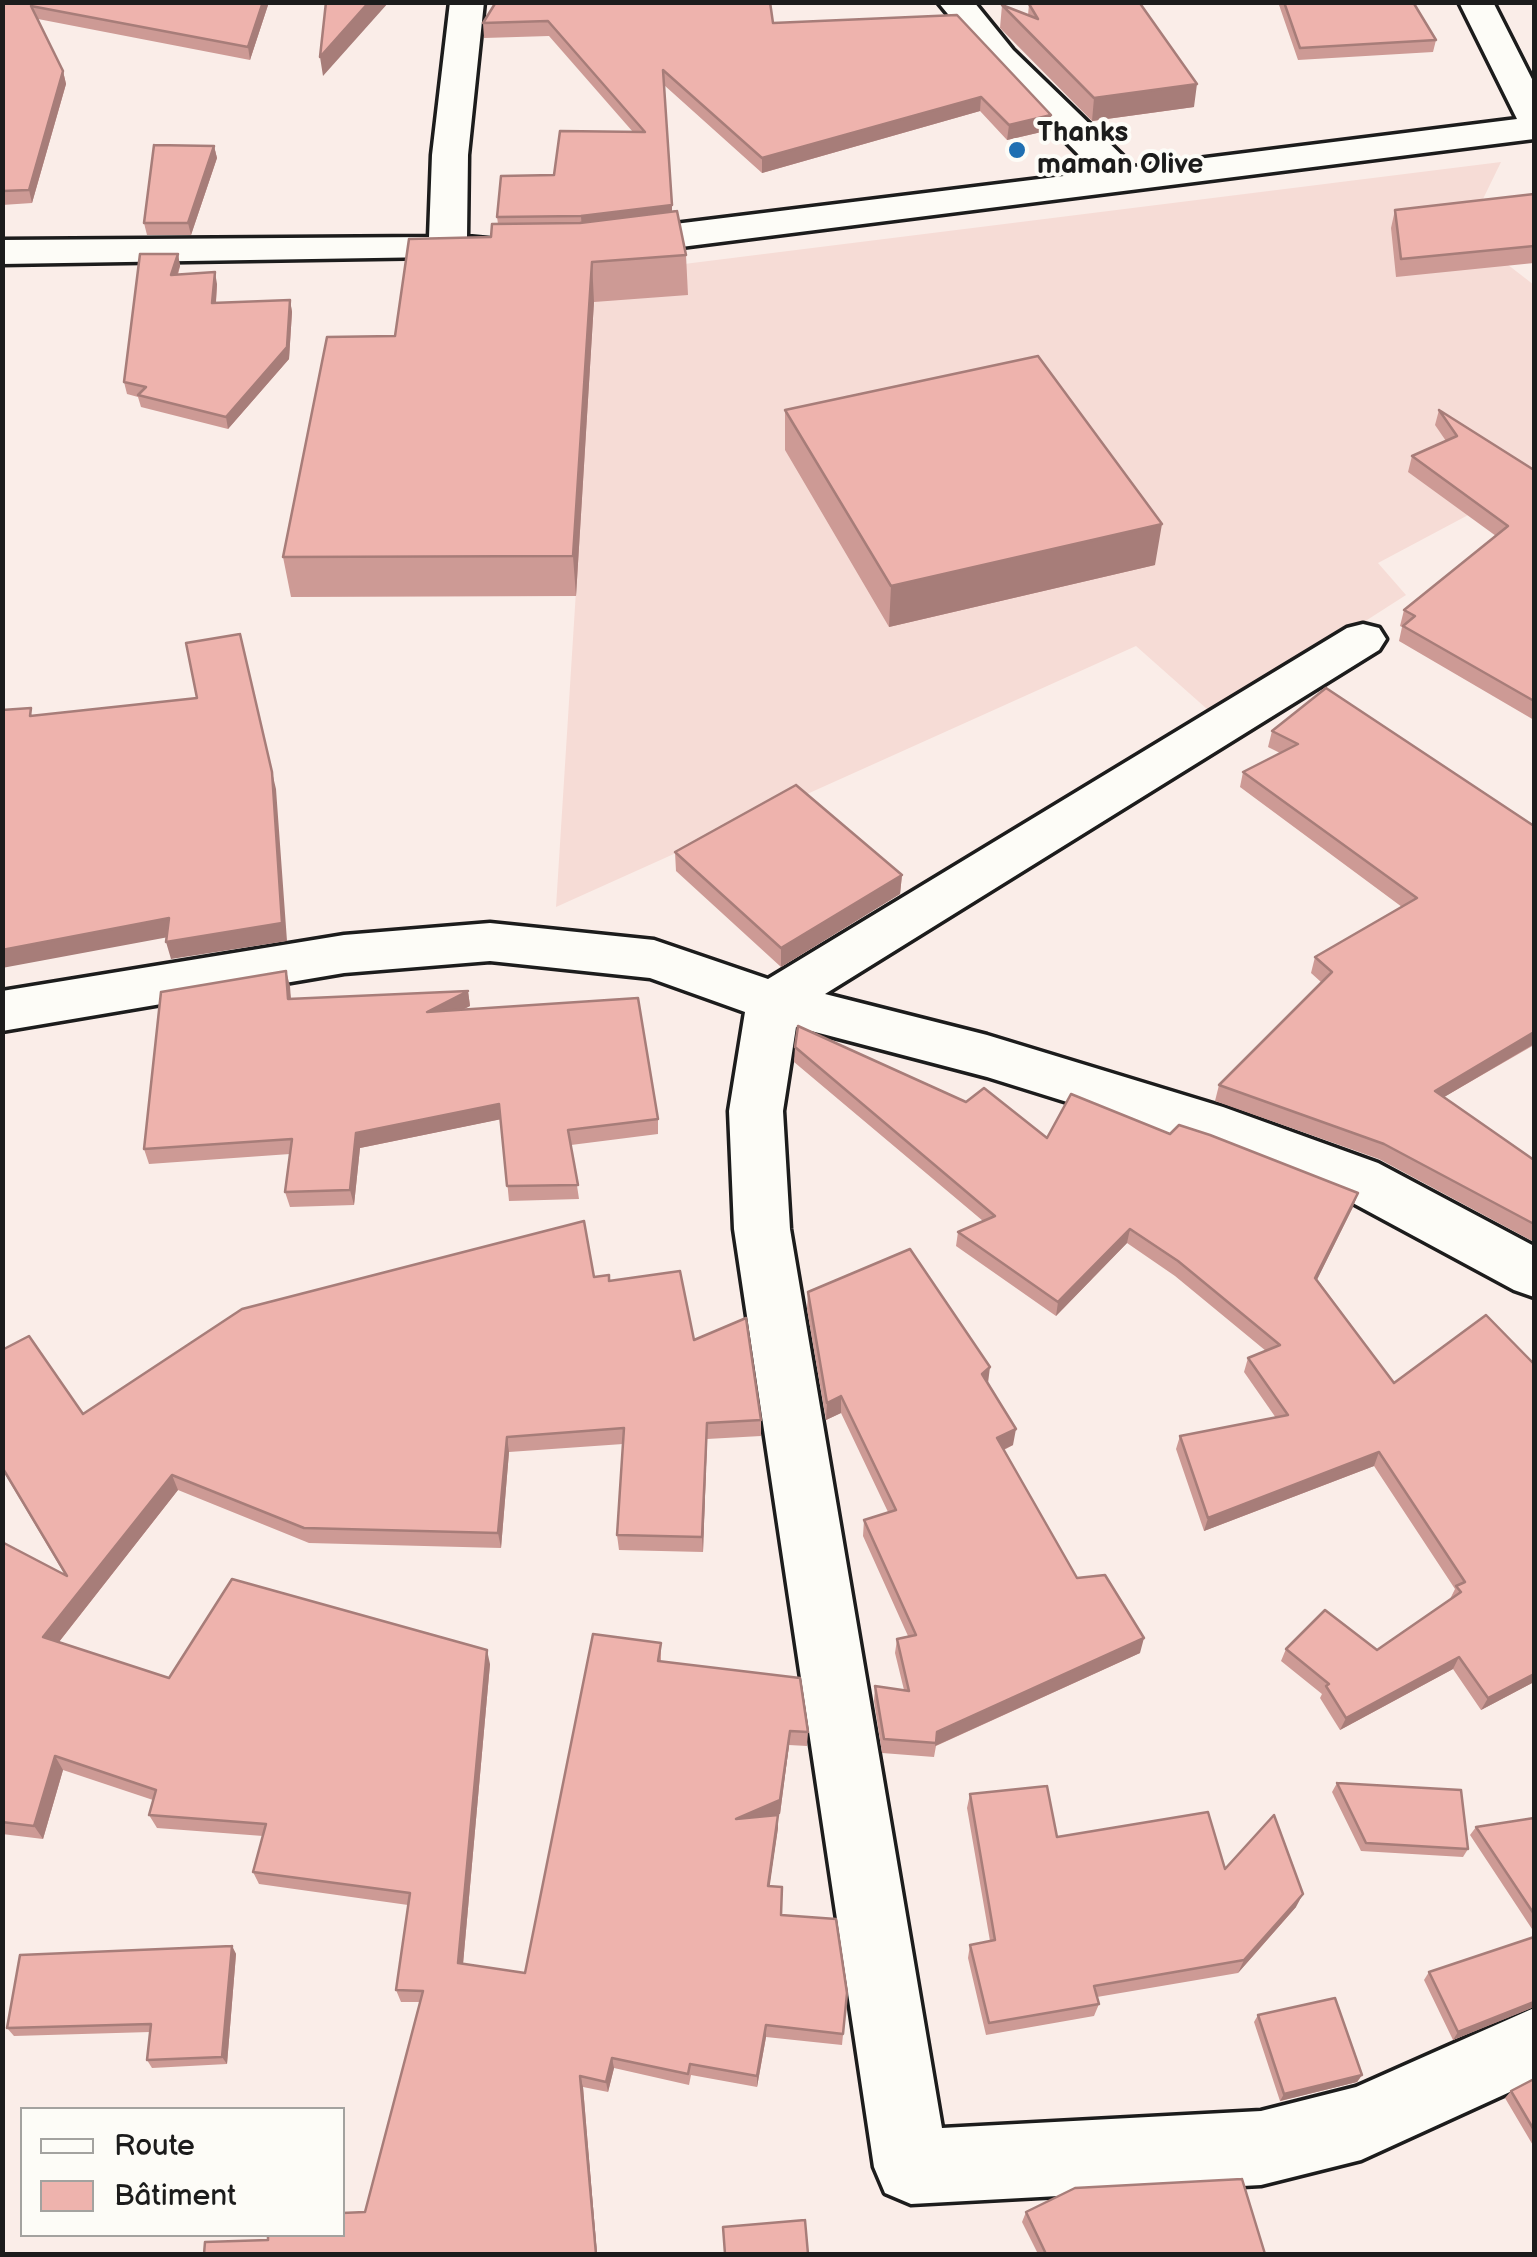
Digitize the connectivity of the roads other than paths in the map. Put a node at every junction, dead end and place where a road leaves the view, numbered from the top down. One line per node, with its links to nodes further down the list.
1 (468, 2): 7 (street)
2 (955, 2): 6 (street)
3 (1476, 2): 4 (street)
4 (1534, 118)
5 (1534, 128): 6 (street)
6 (1123, 177): 9 (street)
7 (448, 248): 8 (street); 10 (street)
8 (525, 248)
9 (582, 248)
10 (2, 252)
11 (1363, 639): 12 (street)
12 (773, 1001): 13 (street); 14 (street); 15 (street)
13 (2, 1011)
14 (1534, 1273)
15 (1534, 2044)

